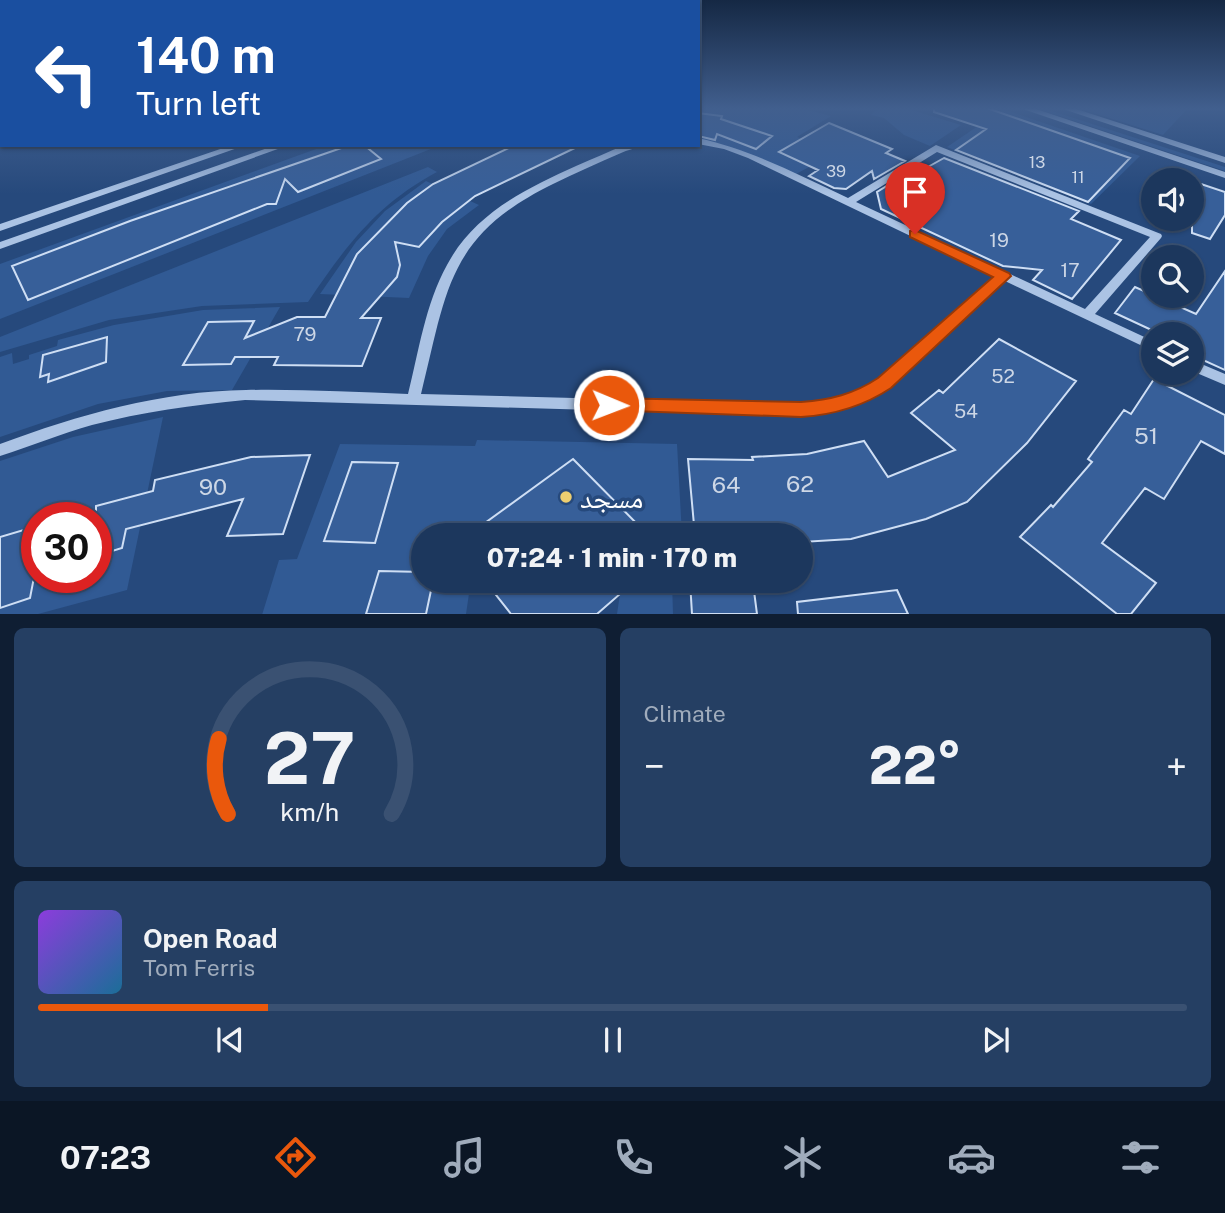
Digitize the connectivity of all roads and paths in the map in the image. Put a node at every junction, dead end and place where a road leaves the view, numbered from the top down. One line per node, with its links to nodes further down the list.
1 (1110, 137): 8 (street)
2 (1153, 137): 7 (street)
3 (700, 141): 9 (street)
4 (236, 147): 10 (street)
5 (279, 147): 11 (street)
6 (630, 147): 17 (street)
7 (1225, 160)
8 (1225, 175)
9 (849, 202): 12 (street); 13 (street)
10 (0, 228)
11 (0, 246)
12 (1004, 276): 13 (street); 17 (street)
13 (1087, 315): 14 (street)
14 (1141, 340)
15 (1204, 370): 16 (street)
16 (1225, 380)
17 (413, 400): 18 (street)
18 (0, 450)

